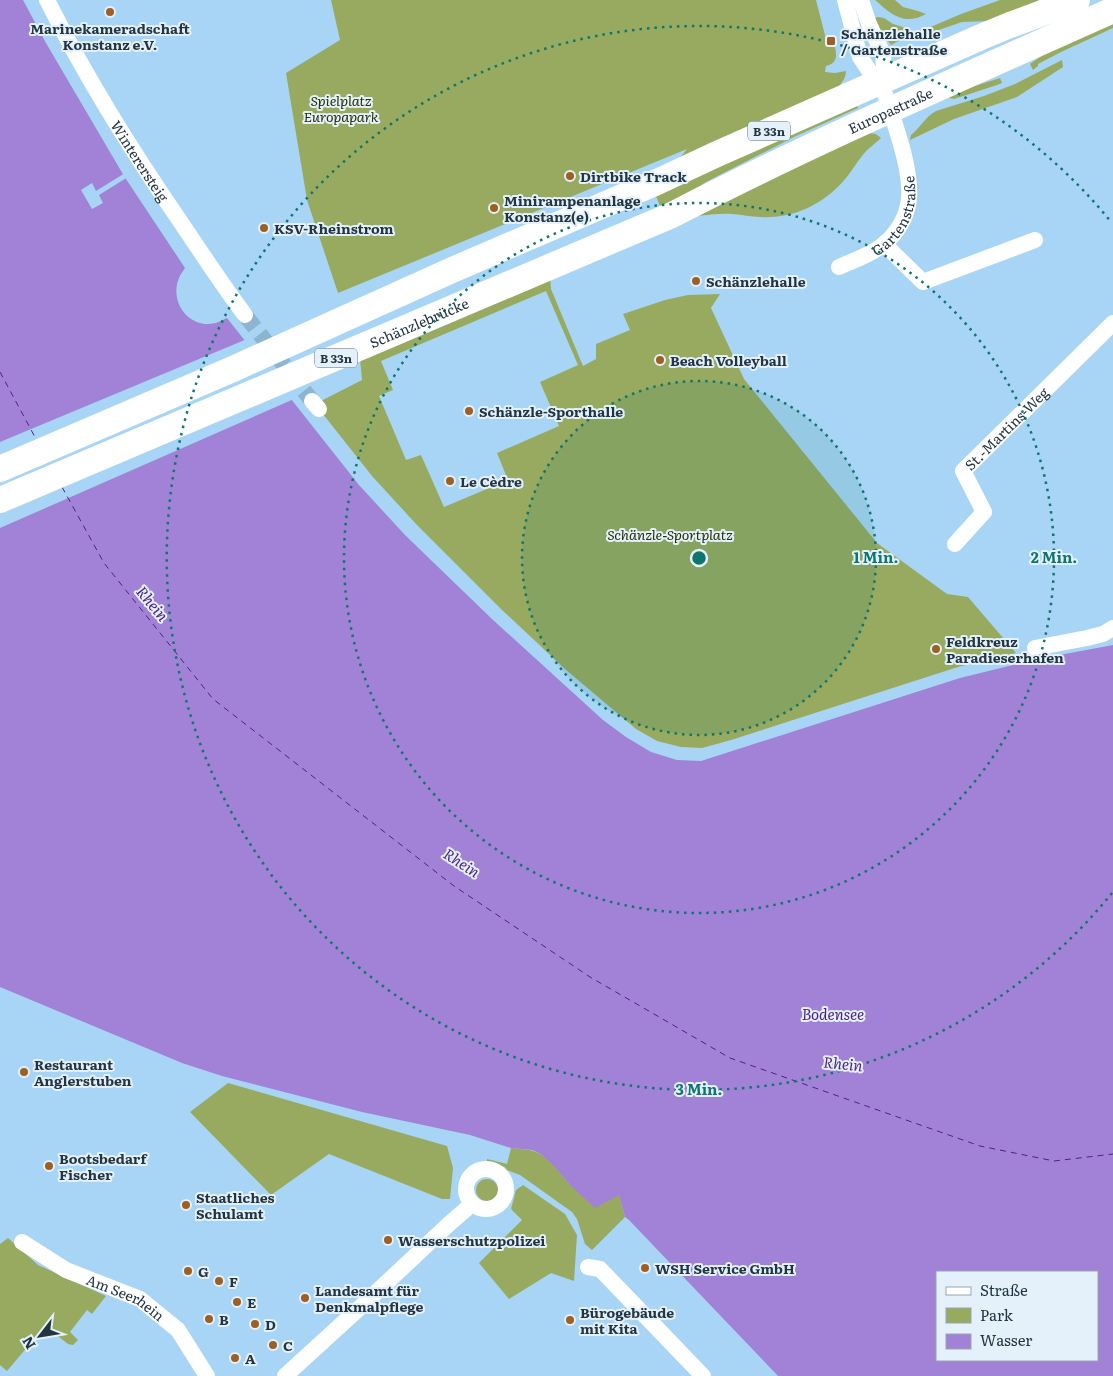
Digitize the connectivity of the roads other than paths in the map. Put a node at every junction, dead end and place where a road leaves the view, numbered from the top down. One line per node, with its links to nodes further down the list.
1 (47, 0): 12 (street, Winterersteig)
2 (845, 0): 6 (street, Gartenstraße)
3 (861, 0): 6 (street, Gartenstraße)
4 (1077, 0): 6 (main road, B 33n)
5 (1112, 11): 7 (main road, Europastraße / B 33n)
6 (881, 82): 7 (street, Gartenstraße); 14 (main road, B 33n)
7 (890, 111): 8 (main road, Europastraße / B 33n); 10 (street, Gartenstraße)
8 (672, 215): 15 (main road, Schänzlebrücke / B 33n)
9 (1035, 240): 10 (street)
10 (884, 244): 11 (street, Gartenstraße)
11 (839, 267)
12 (245, 315)
13 (1113, 324): 16 (street, St.-Martins-Weg)
14 (0, 469)
15 (0, 500)
16 (955, 544)
17 (1113, 628): 18 (street)
18 (1036, 648)
19 (472, 1204): 23 (street)
20 (22, 1242): 22 (street, Am Seerhein)
21 (588, 1268): 24 (street)
22 (208, 1376)
23 (285, 1376)
24 (703, 1376)

